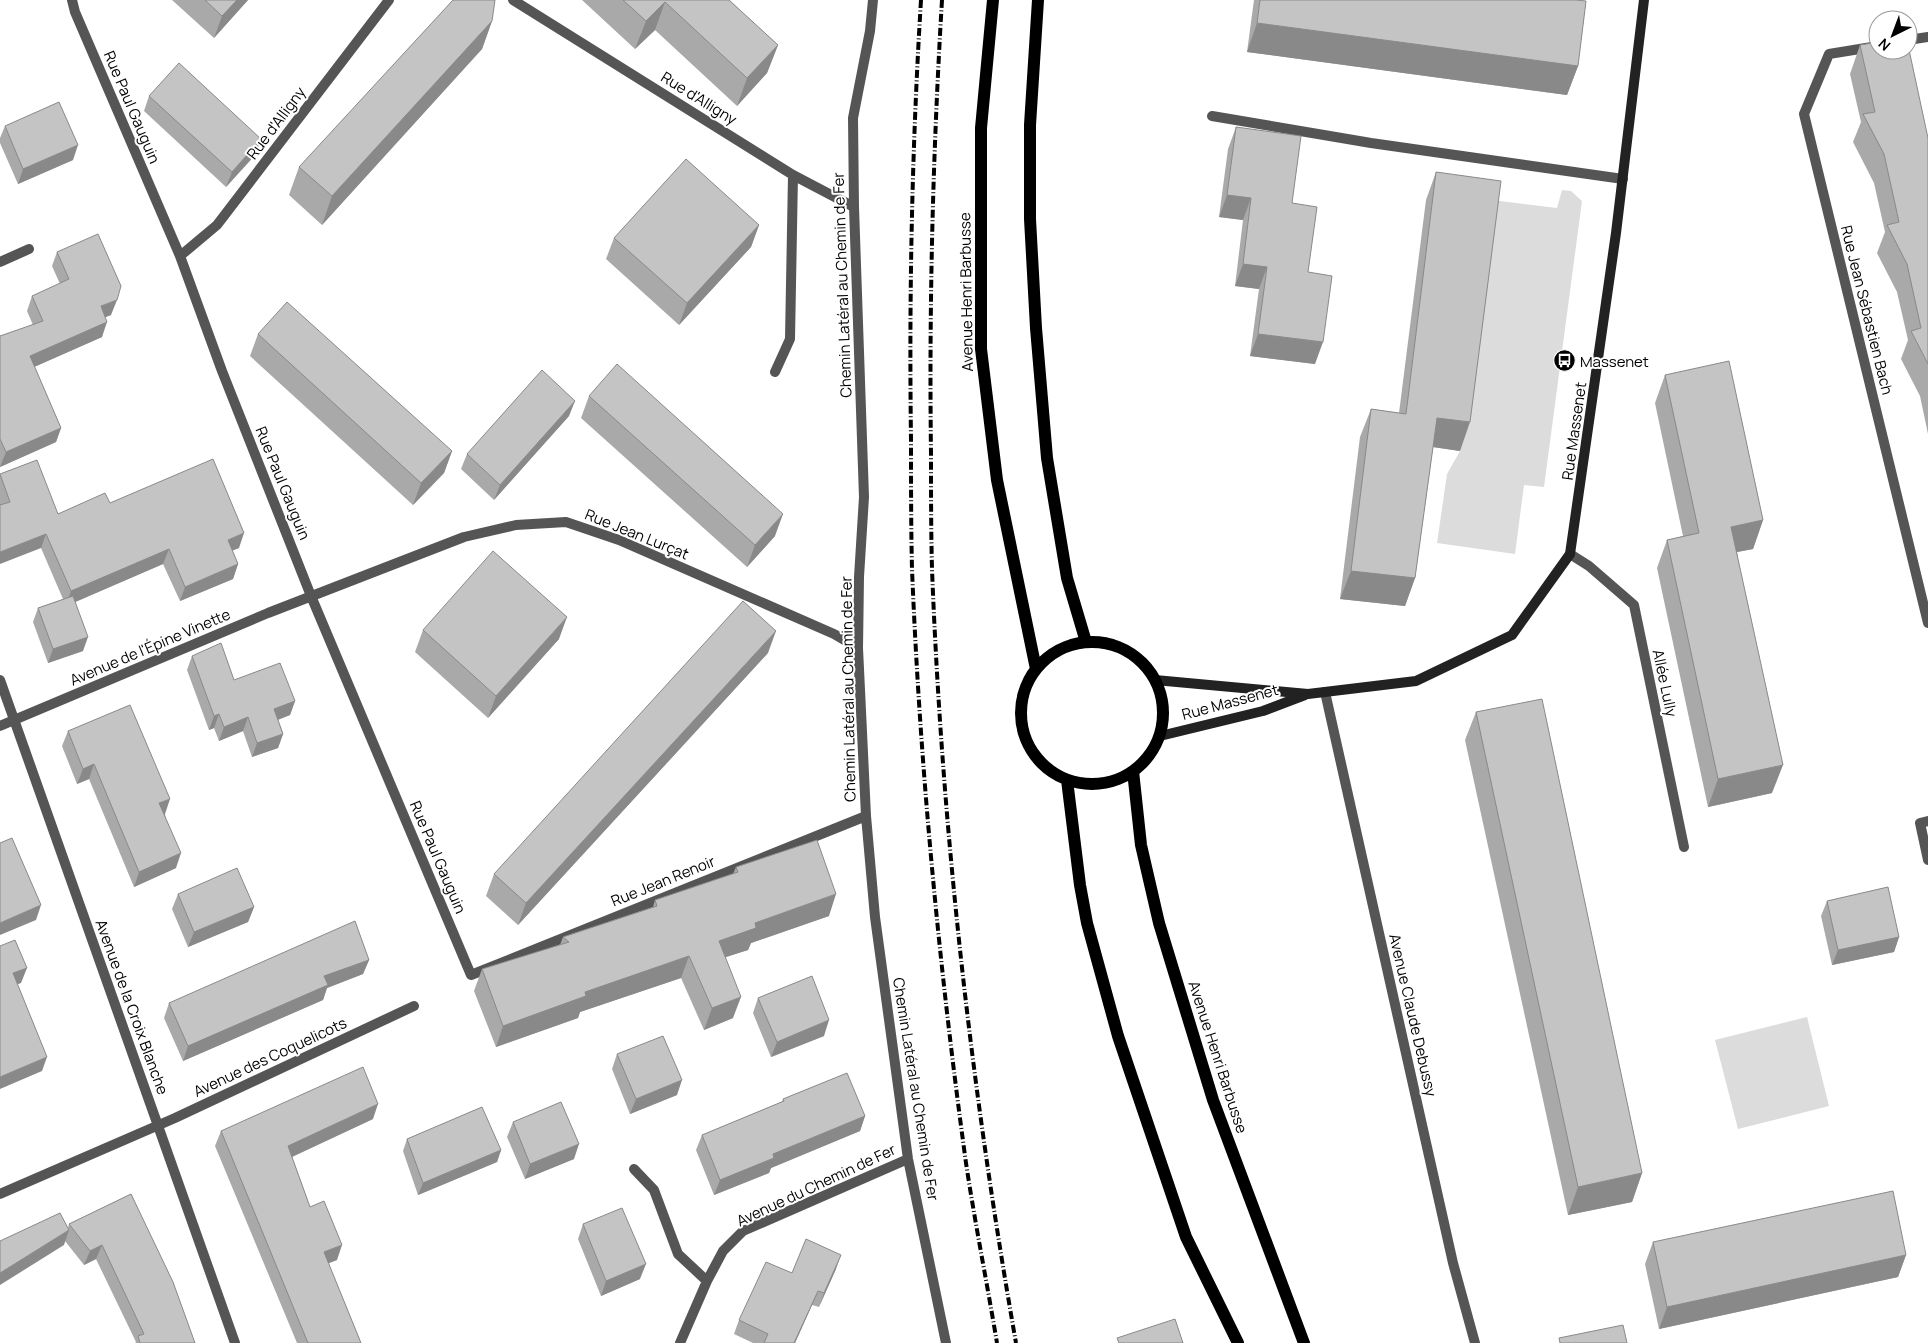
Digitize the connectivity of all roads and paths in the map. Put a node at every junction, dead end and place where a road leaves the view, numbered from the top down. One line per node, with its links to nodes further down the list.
1 (72, 0): 14 (street, Rue Paul Gauguin)
2 (389, 0): 14 (street, Rue d'Alligny)
3 (513, 0): 10 (street, Rue d'Alligny)
4 (873, 0): 12 (street, Chemin Latéral au Chemin de Fer)
5 (993, 0): 22 (main road, Avenue Henri Barbusse)
6 (1038, 0): 20 (main road)
7 (1644, 0): 11 (main road, Rue Massenet)
8 (1868, 48): 19 (street, Rue Jean Sébastien Bach)
9 (1212, 116): 11 (street)
10 (793, 175): 12 (street, Rue d'Alligny); 16 (street)
11 (1623, 179): 17 (main road, Rue Massenet)
12 (854, 207): 21 (street, Chemin Latéral au Chemin de Fer)
13 (30, 249): 15 (street)
14 (180, 256): 18 (street, Rue Paul Gauguin)
15 (0, 262)
16 (775, 372)
17 (1570, 554): 25 (main road, Rue Massenet); 34 (street, Allée Lully)
18 (311, 596): 21 (street, Rue Jean Lurçat); 27 (street, Avenue de l'Épine Vinette); 36 (street, Rue Paul Gauguin)
19 (1928, 623)
20 (1086, 642): 22 (main road); 24 (main road)
21 (858, 648): 32 (street, Chemin Latéral au Chemin de Fer)
22 (1036, 669): 31 (main road)
23 (0, 680): 27 (street, Avenue de la Croix Blanche)
24 (1155, 680): 26 (main road, Rue Massenet); 29 (main road)
25 (1325, 692): 26 (main road, Rue Massenet); 48 (street, Avenue Claude Debussy)
26 (1308, 694): 29 (main road, Rue Massenet)
27 (14, 720): 28 (street, Avenue de l'Épine Vinette); 38 (street, Avenue de la Croix Blanche)
28 (0, 726)
29 (1160, 736): 30 (main road)
30 (1133, 771): 31 (main road); 47 (main road, Avenue Henri Barbusse)
31 (1067, 780): 46 (main road)
32 (866, 816): 36 (street, Rue Jean Renoir); 39 (street, Chemin Latéral au Chemin de Fer)
33 (1928, 821): 35 (street)
34 (1684, 846)
35 (1928, 860)
36 (471, 975)
37 (414, 1006): 38 (street, Avenue des Coquelicots)
38 (158, 1125): 41 (street, Avenue des Coquelicots); 43 (street, Avenue de la Croix Blanche)
39 (908, 1159): 42 (street, Avenue du Chemin de Fer); 45 (street, Chemin Latéral au Chemin de Fer)
40 (634, 1169): 42 (street)
41 (0, 1194)
42 (707, 1281): 44 (street, Avenue du Chemin de Fer)
43 (235, 1343)
44 (680, 1343)
45 (946, 1343)
46 (1238, 1343)
47 (1304, 1343)
48 (1475, 1343)

